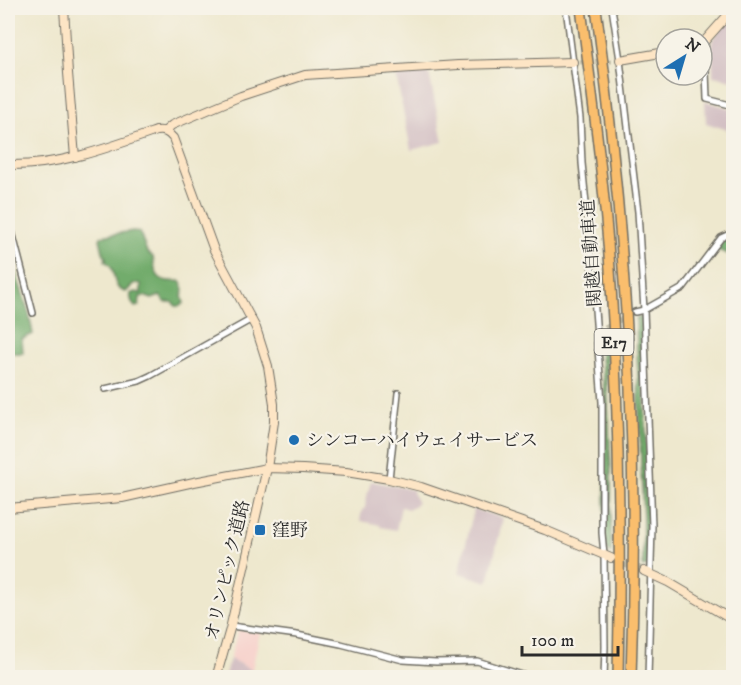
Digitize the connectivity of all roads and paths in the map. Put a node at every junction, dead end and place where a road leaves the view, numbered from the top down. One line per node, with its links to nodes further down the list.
1 (64, 8): 14 (street)
2 (566, 8): 10 (street)
3 (581, 8): 36 (highway, 関越自動車道 / E17)
4 (596, 8): 37 (highway, 関越自動車道 / E17)
5 (612, 8): 9 (street)
6 (734, 8): 7 (street)
7 (714, 31)
8 (654, 54): 9 (street)
9 (616, 60): 18 (street)
10 (577, 62): 13 (street); 23 (street)
11 (706, 87): 12 (street)
12 (734, 106)
13 (165, 131): 14 (street); 21 (street, オリンピック道路)
14 (75, 157): 15 (street)
15 (8, 165)
16 (8, 216): 20 (street)
17 (734, 232): 18 (street)
18 (644, 310): 19 (street); 30 (street)
19 (635, 312)
20 (33, 314)
21 (252, 319): 24 (street); 26 (street, オリンピック道路)
22 (604, 328): 23 (street)
23 (596, 330): 29 (street)
24 (105, 389)
25 (398, 393): 27 (street)
26 (267, 468): 27 (street); 28 (street); 32 (street, オリンピック道路)
27 (389, 479): 29 (street)
28 (8, 508)
29 (608, 556): 35 (street)
30 (647, 572): 31 (street); 38 (street)
31 (734, 621)
32 (231, 626): 33 (street, オリンピック道路); 34 (street)
33 (216, 678)
34 (532, 678)
35 (604, 678)
36 (618, 678)
37 (631, 678)
38 (648, 678)

